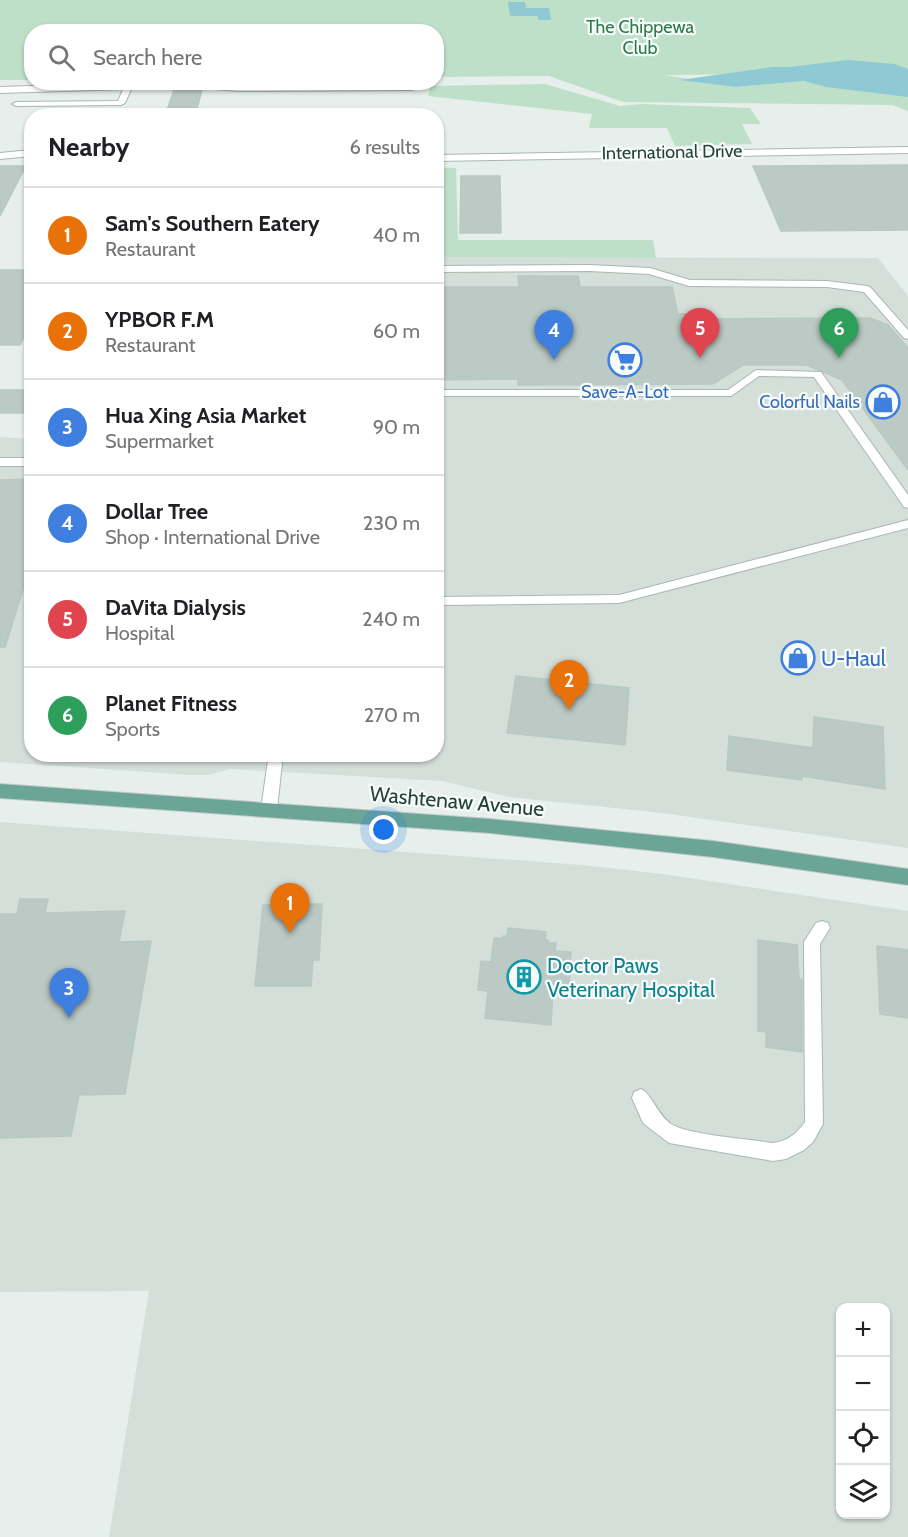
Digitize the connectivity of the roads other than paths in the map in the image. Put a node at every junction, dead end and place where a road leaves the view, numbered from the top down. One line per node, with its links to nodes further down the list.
1 (24, 89): 2 (street)
2 (0, 90)
3 (127, 90): 4 (lane)
4 (16, 104)
5 (908, 150): 8 (street, International Drive)
6 (24, 154): 7 (street)
7 (0, 156)
8 (444, 158)
9 (444, 269): 10 (lane)
10 (908, 336)
11 (444, 393): 14 (lane)
12 (0, 462): 13 (lane)
13 (24, 462)
14 (908, 504)
15 (908, 524): 16 (lane)
16 (444, 601)
17 (275, 762): 19 (lane)
18 (0, 790): 19 (main road, Washtenaw Avenue)
19 (270, 809): 20 (main road, Washtenaw Avenue)
20 (908, 877)
21 (822, 928): 22 (lane)
22 (642, 1098)

